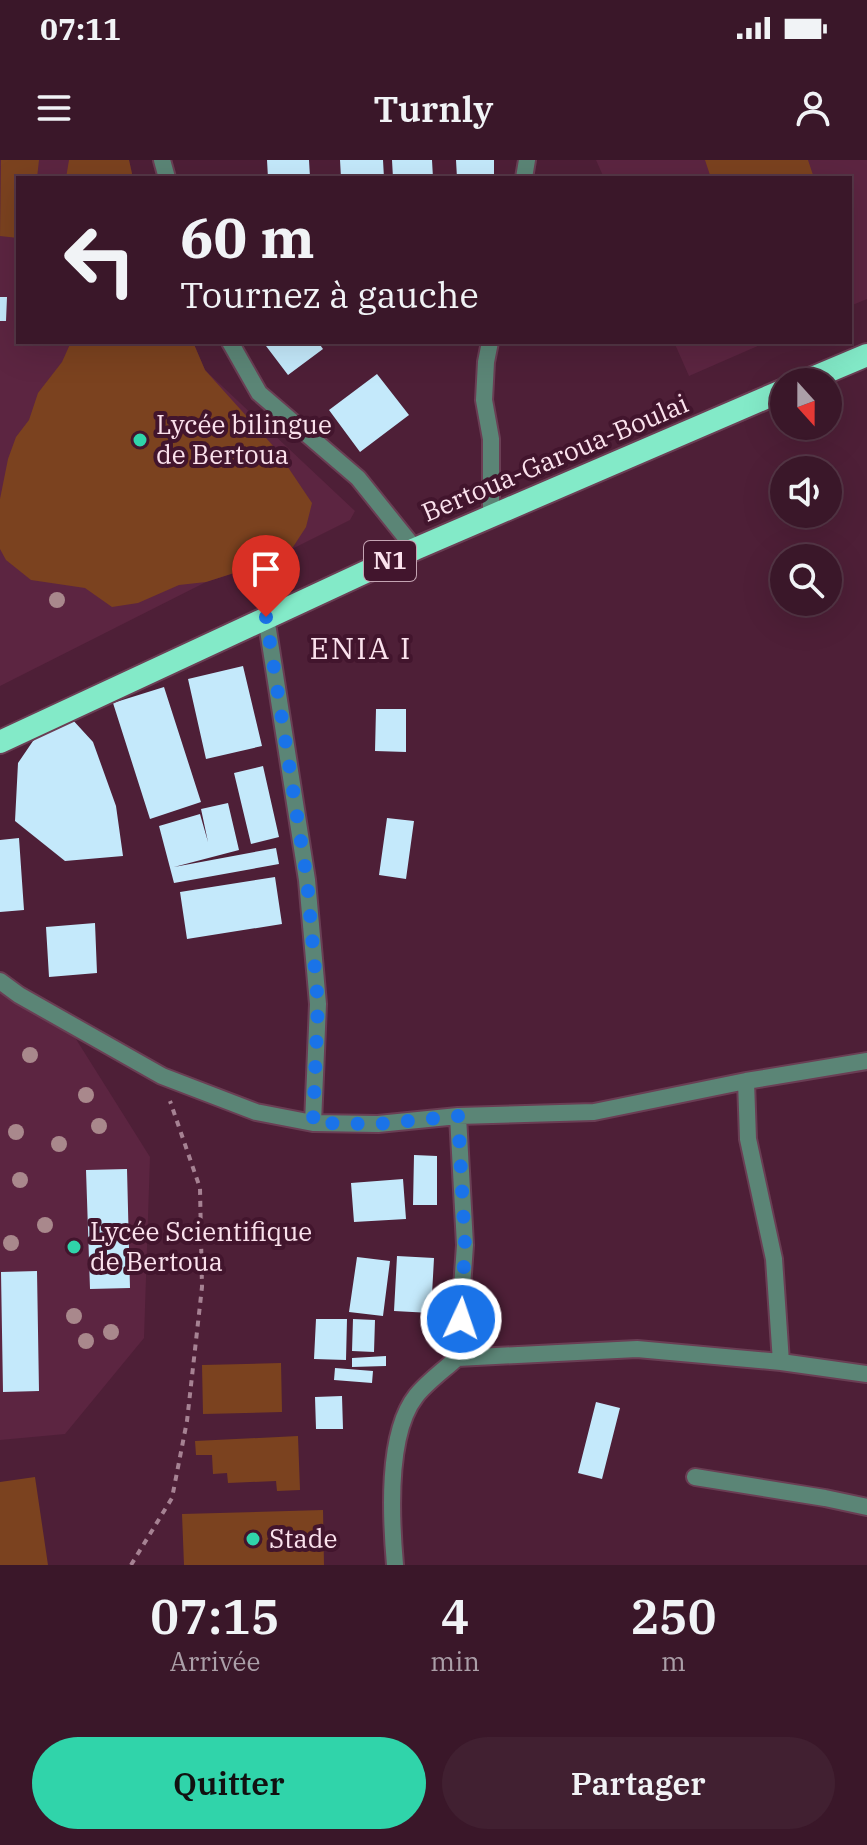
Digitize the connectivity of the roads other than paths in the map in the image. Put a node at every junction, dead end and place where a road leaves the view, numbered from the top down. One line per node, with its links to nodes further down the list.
1 (231, 344): 7 (street)
2 (490, 344): 6 (street)
3 (867, 355): 4 (highway)
4 (836, 368)
5 (770, 396): 6 (highway, Bertoua-Garoua-Boulai / N1)
6 (491, 516): 7 (highway, Bertoua-Garoua-Boulai / N1)
7 (415, 549): 8 (highway, Bertoua-Garoua-Boulai / N1)
8 (266, 617): 9 (highway, Bertoua-Garoua-Boulai / N1); 14 (street)
9 (0, 742)
10 (0, 981): 14 (street)
11 (867, 1061): 12 (street)
12 (746, 1081): 13 (street); 16 (street)
13 (458, 1116): 14 (street); 15 (street)
14 (313, 1123)
15 (457, 1358): 16 (street); 20 (street)
16 (781, 1362): 17 (street)
17 (867, 1374)
18 (695, 1477): 19 (street)
19 (867, 1507)
20 (395, 1565)

